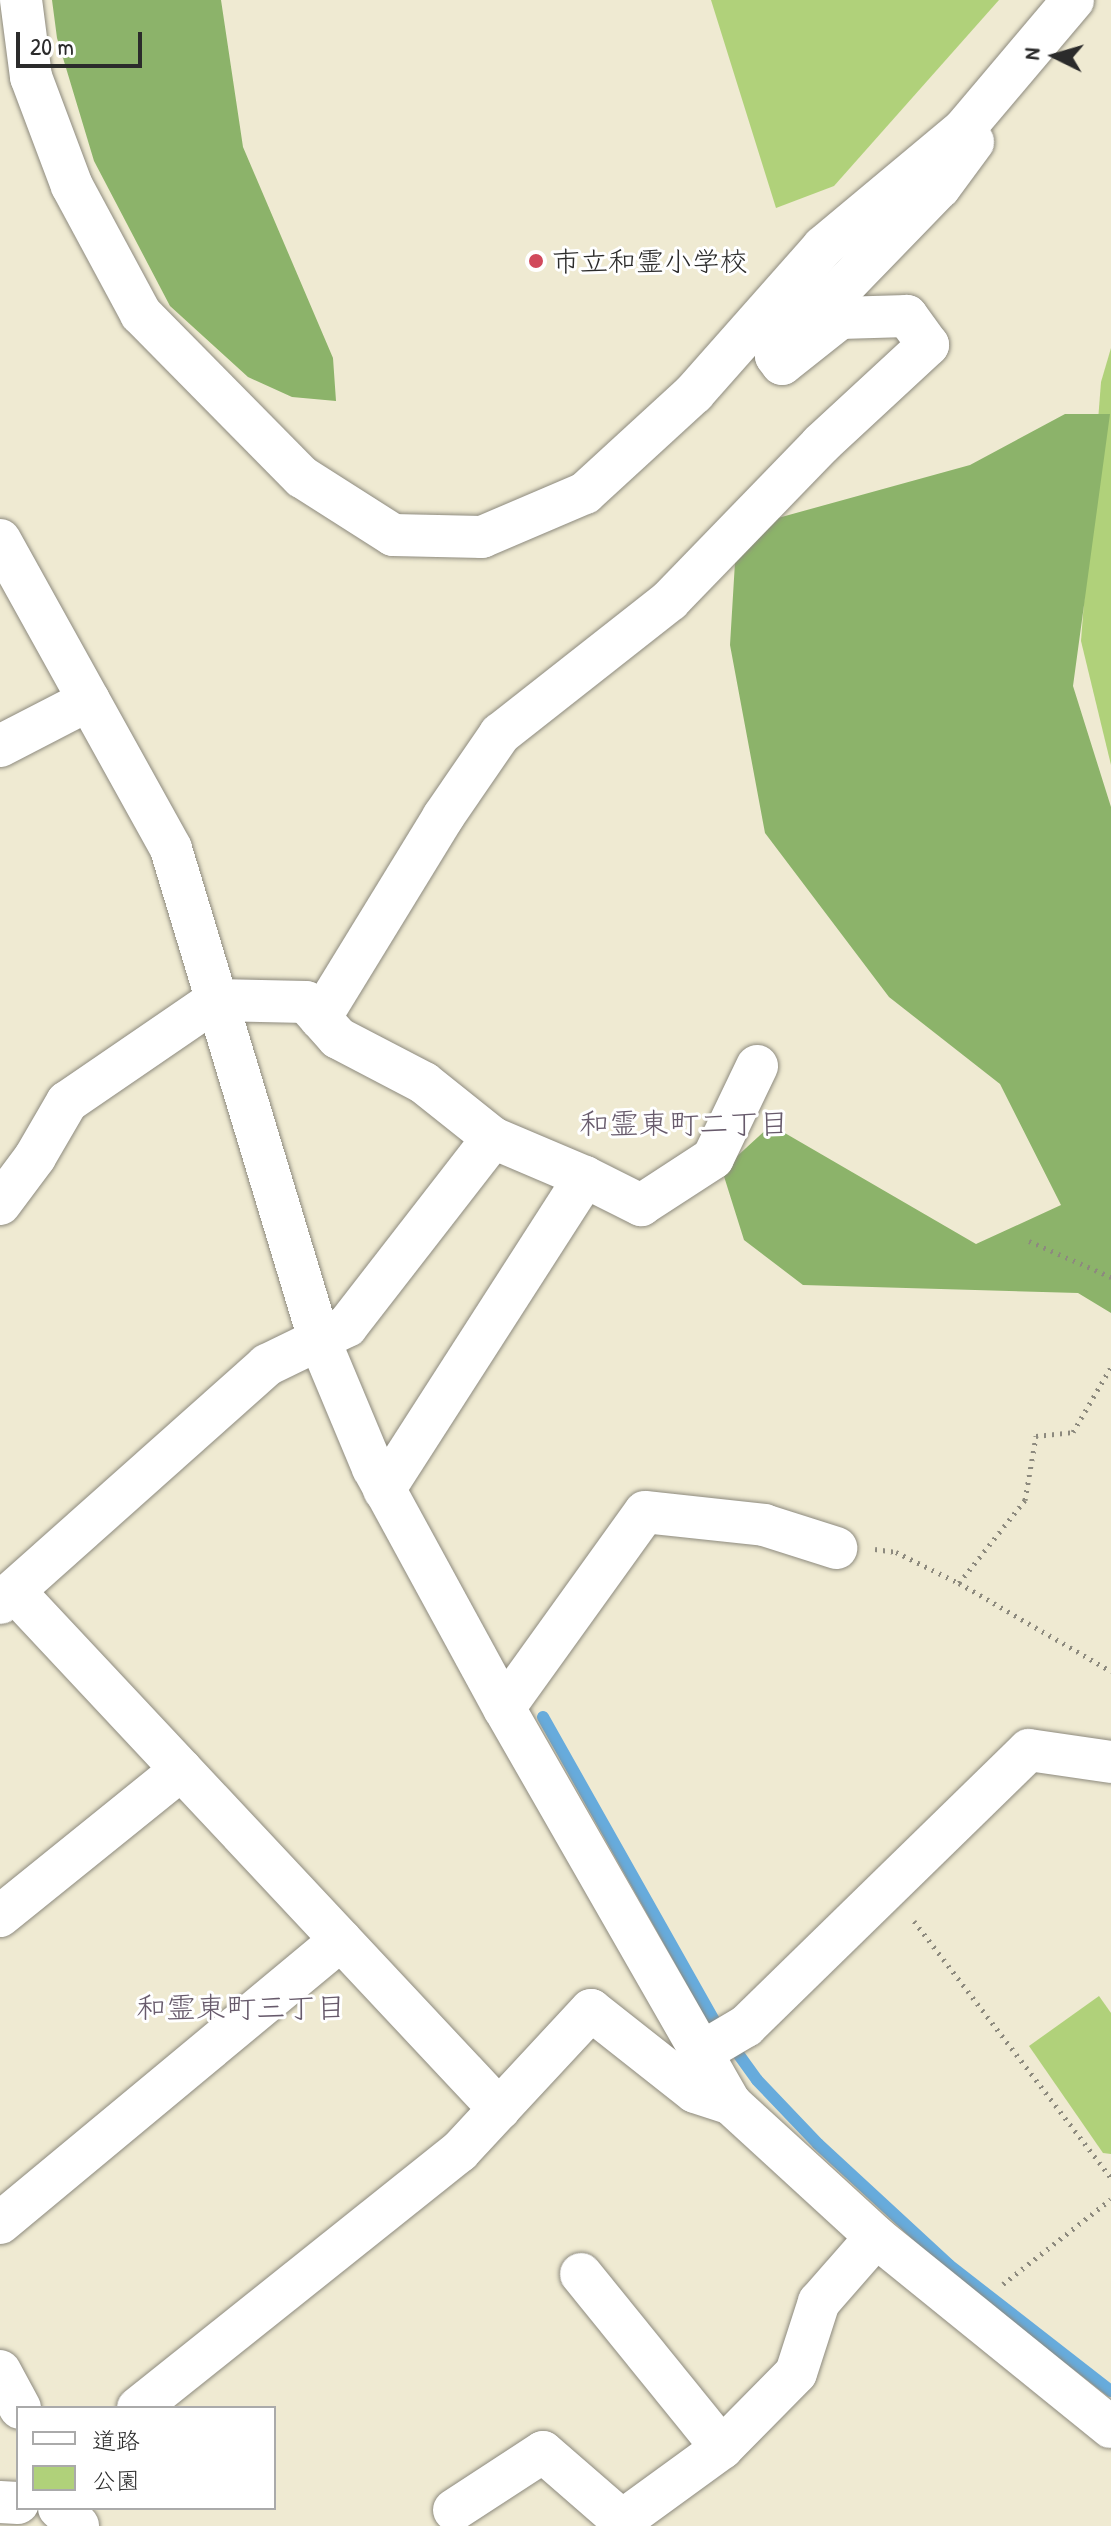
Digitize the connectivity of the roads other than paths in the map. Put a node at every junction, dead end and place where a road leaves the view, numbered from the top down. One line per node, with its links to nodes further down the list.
1 (21, 0): 3 (street)
2 (1073, 0): 3 (street)
3 (982, 107): 8 (street)
4 (0, 540): 5 (street)
5 (89, 700): 6 (street); 7 (street)
6 (0, 746)
7 (216, 1000): 8 (street); 12 (street); 13 (street)
8 (320, 1018): 10 (street)
9 (757, 1066): 11 (street)
10 (493, 1138): 11 (street); 13 (street)
11 (585, 1177): 14 (street)
12 (0, 1204)
13 (319, 1339): 14 (street); 16 (street)
14 (384, 1490): 17 (street)
15 (836, 1548): 17 (street)
16 (7, 1597): 19 (street)
17 (504, 1708): 22 (street)
18 (1111, 1762): 22 (street)
19 (181, 1770): 20 (street); 21 (street)
20 (0, 1916)
21 (341, 1940): 24 (street); 25 (street)
22 (702, 2052): 23 (street)
23 (731, 2104): 24 (street); 26 (street)
24 (499, 2109): 30 (street)
25 (0, 2223)
26 (876, 2237): 31 (street); 32 (street)
27 (581, 2274): 32 (street)
28 (0, 2371): 29 (street)
29 (19, 2406)
30 (141, 2406)
31 (1111, 2427)
32 (722, 2448): 35 (street)
33 (61, 2510): 36 (street)
34 (454, 2510): 35 (street)
35 (625, 2523)
36 (78, 2526)

